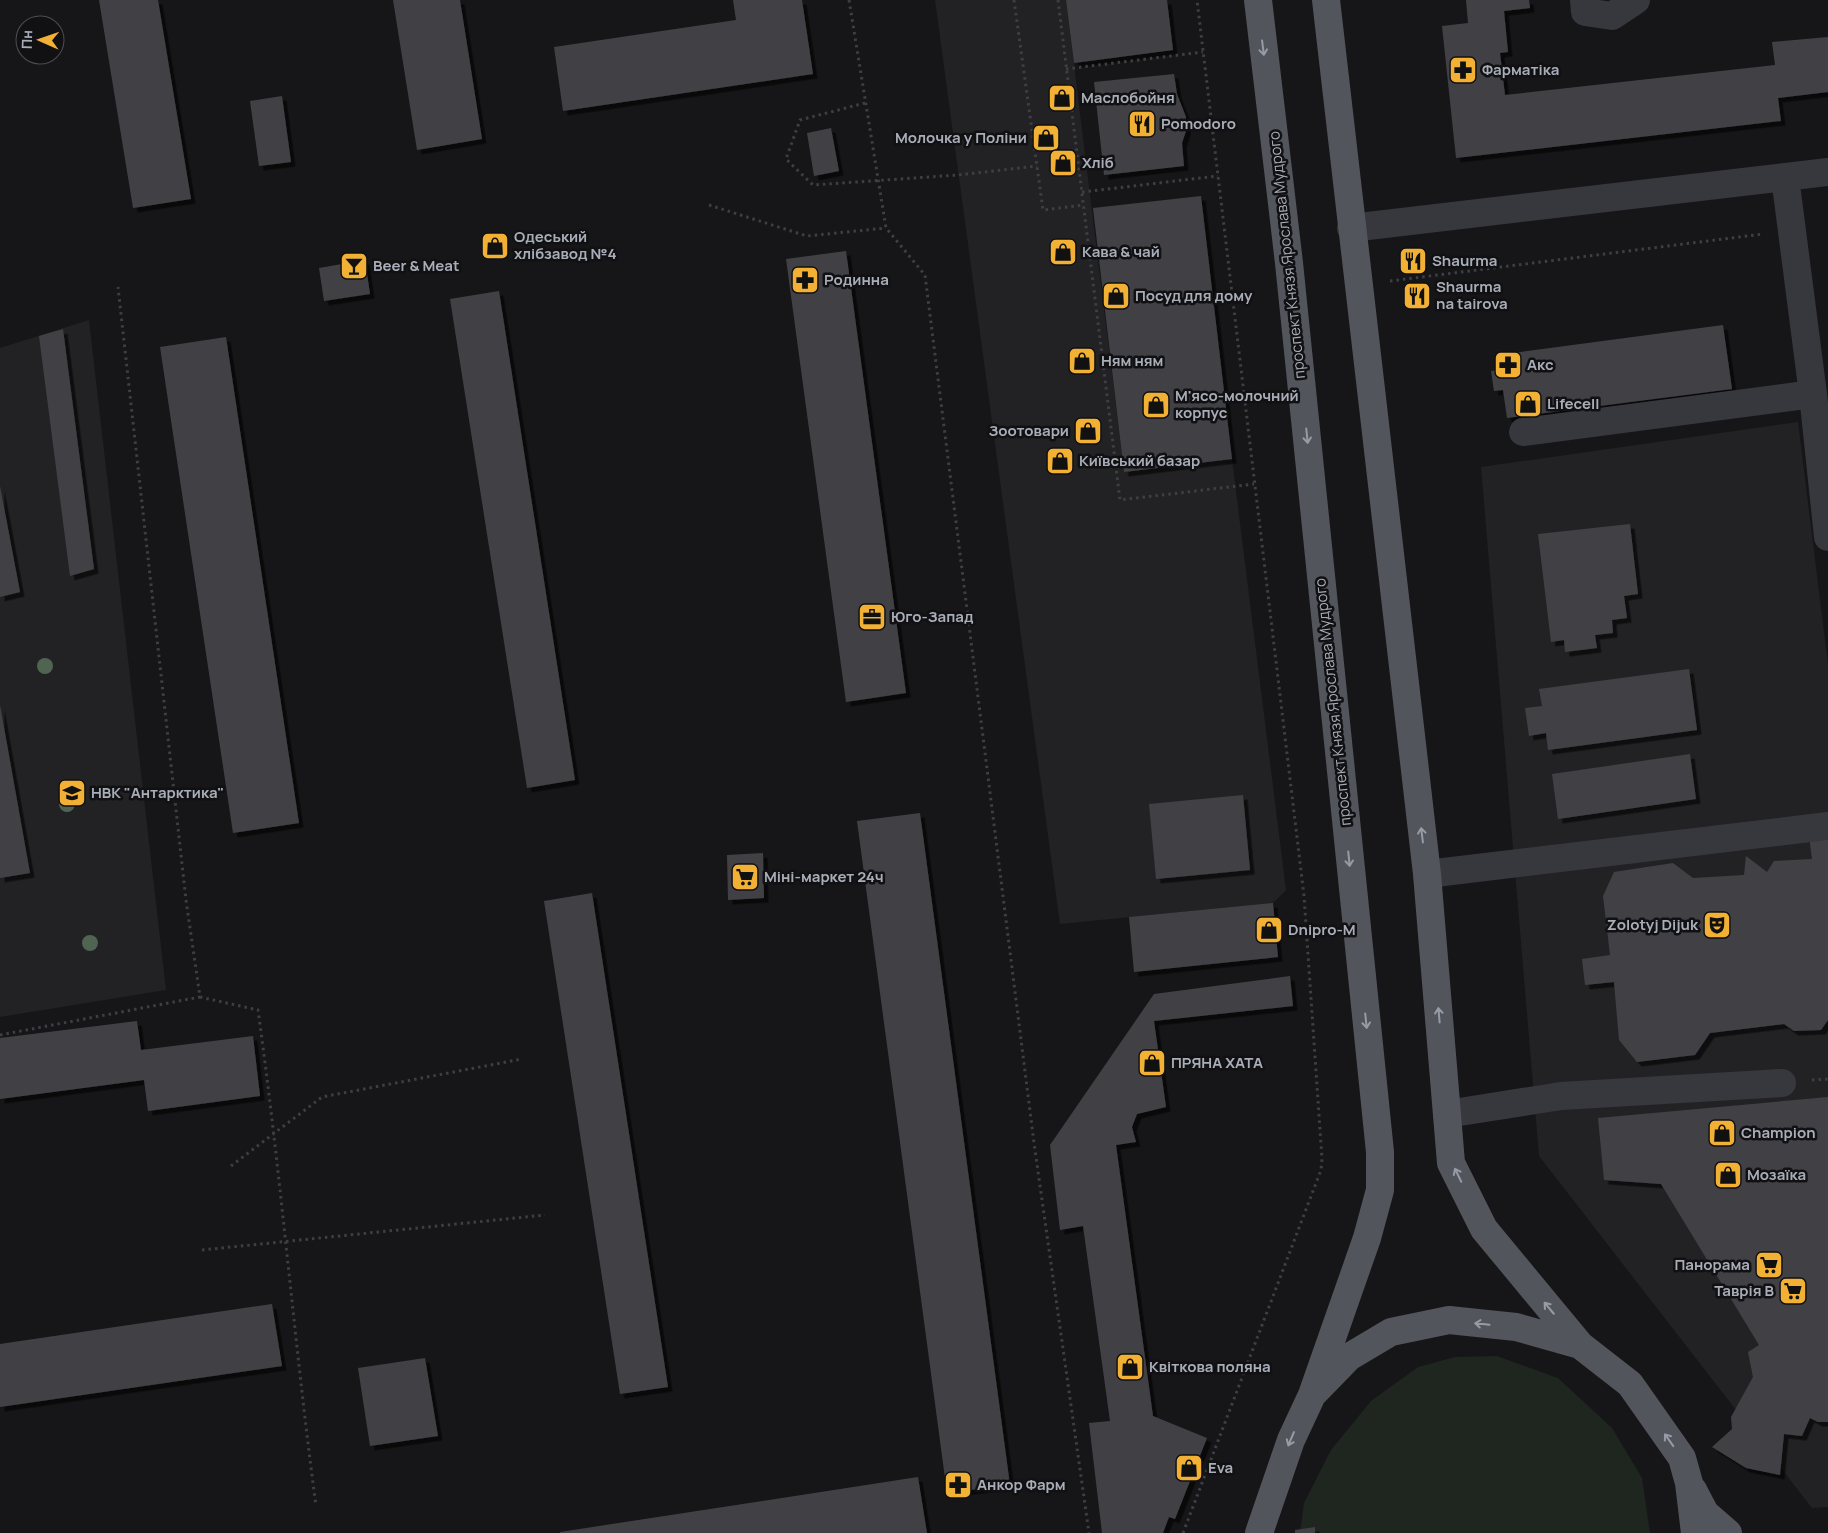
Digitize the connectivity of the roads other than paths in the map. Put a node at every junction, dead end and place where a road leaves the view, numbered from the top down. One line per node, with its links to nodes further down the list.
1 (1258, 0): 16 (main road, проспект Князя Ярослава Мудрого, one-way to 16)
2 (1326, 0): 7 (main road)
3 (1584, 0): 4 (lane)
4 (1636, 0)
5 (1828, 172): 6 (lane)
6 (1785, 177): 7 (lane); 8 (lane)
7 (1351, 228): 12 (main road, one-way to 7)
8 (1813, 394): 9 (lane); 10 (lane)
9 (1523, 432)
10 (1828, 537)
11 (1828, 826): 12 (lane)
12 (1427, 874): 14 (main road, one-way to 12)
13 (1782, 1083): 14 (lane)
14 (1447, 1114): 15 (main road, one-way to 14)
15 (1580, 1346): 16 (main road, one-way to 16); 17 (main road, one-way to 15)
16 (1312, 1395): 18 (main road, one-way to 18)
17 (1689, 1483): 19 (main road); 20 (main road)
18 (1259, 1533)
19 (1695, 1533)
20 (1728, 1533)

